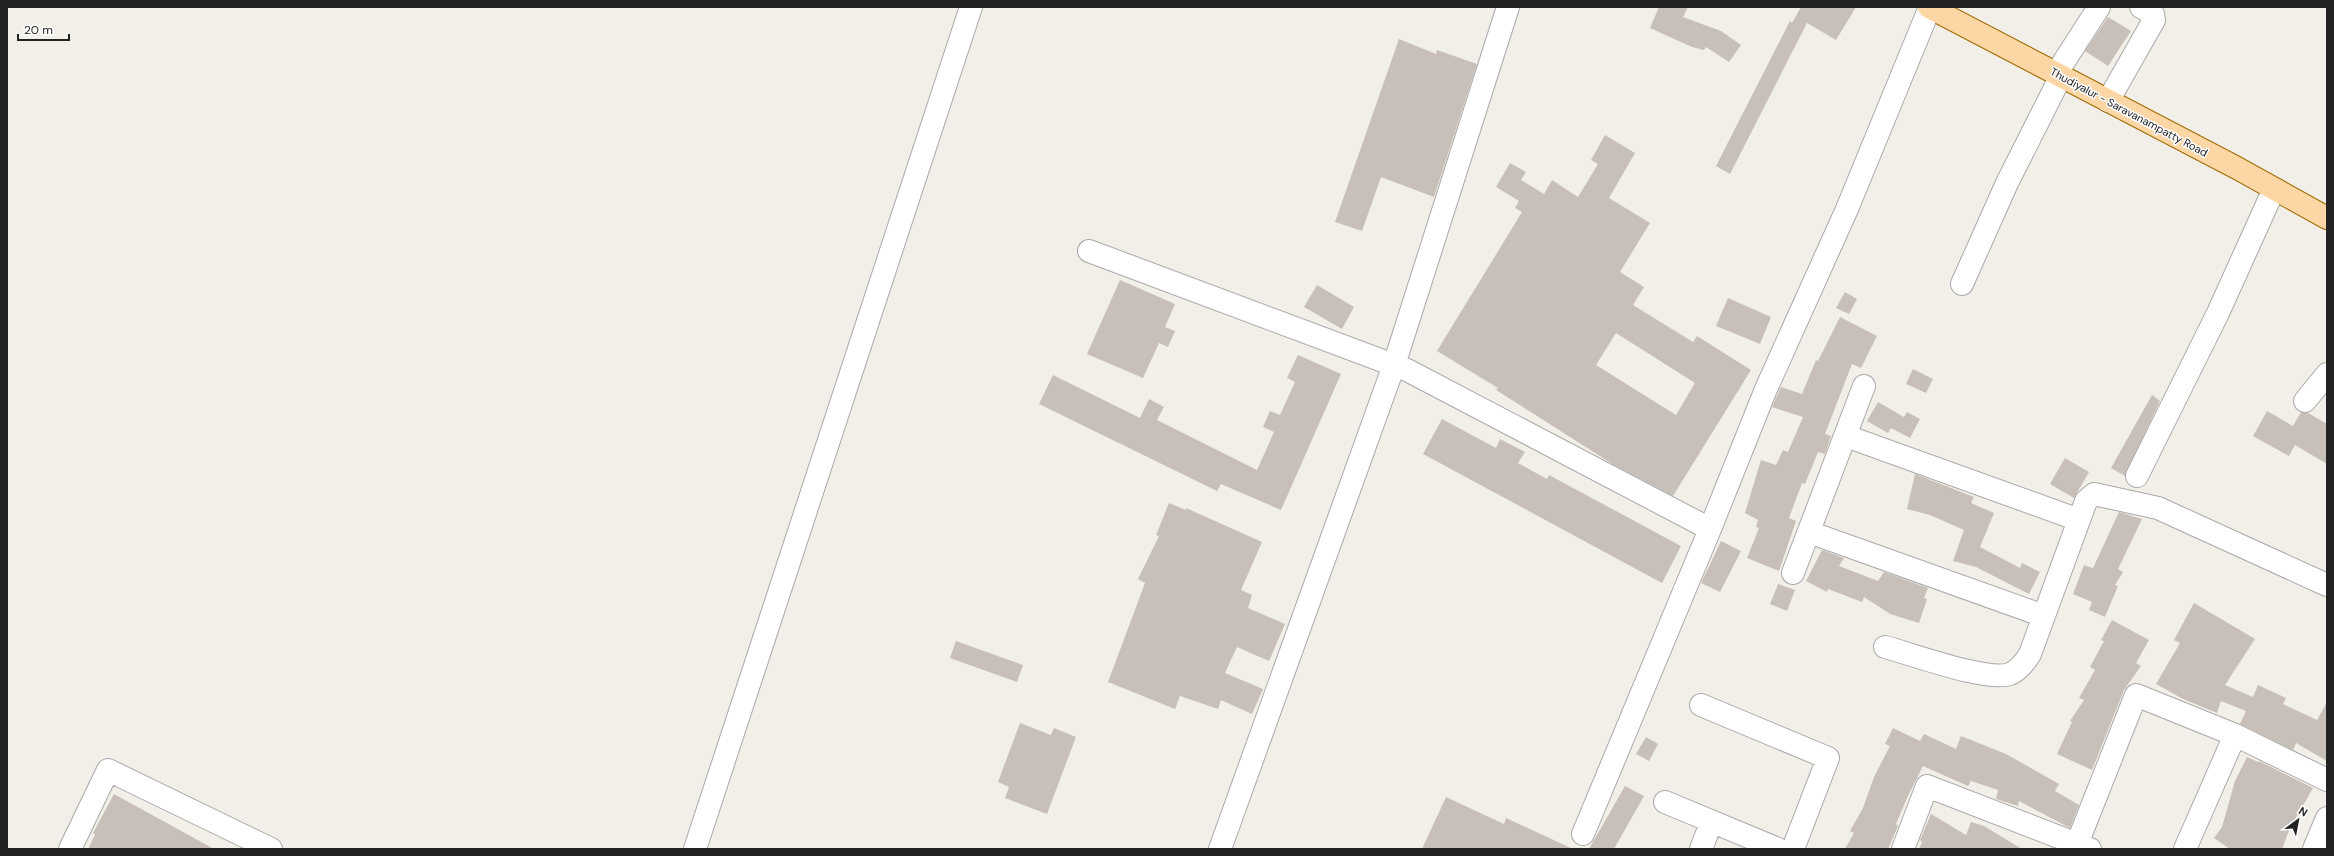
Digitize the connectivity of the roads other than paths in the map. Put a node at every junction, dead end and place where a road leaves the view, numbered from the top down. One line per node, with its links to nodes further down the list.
1 (971, 7): 35 (street)
2 (1508, 7): 12 (street)
3 (1929, 7): 6 (main road, Thudiyalur - Saravanampatty Road); 19 (street)
4 (2099, 7): 6 (street)
5 (2141, 7): 7 (street)
6 (2059, 75): 7 (main road, Thudiyalur - Saravanampatty Road); 11 (street)
7 (2108, 101): 8 (main road, Thudiyalur - Saravanampatty Road)
8 (2274, 189): 9 (main road, Thudiyalur - Saravanampatty Road); 17 (street)
9 (2327, 218)
10 (1089, 251): 12 (street)
11 (1962, 284)
12 (1394, 365): 19 (street); 36 (street)
13 (2327, 374): 15 (street)
14 (1864, 386): 16 (street)
15 (2305, 401)
16 (1846, 436): 18 (street); 20 (street)
17 (2137, 476)
18 (2079, 520): 22 (street); 23 (street)
19 (1710, 529): 31 (street)
20 (1809, 532): 21 (street); 23 (street)
21 (1794, 573)
22 (2327, 585)
23 (2044, 616): 24 (street)
24 (1885, 647)
25 (1701, 705): 39 (street)
26 (2235, 735): 27 (street); 32 (street); 41 (street)
27 (2327, 780)
28 (1665, 802): 30 (street)
29 (2327, 818): 42 (street)
30 (1711, 823): 37 (street); 38 (street)
31 (1583, 834)
32 (2084, 846): 40 (street)
33 (70, 849): 34 (street)
34 (271, 849)
35 (695, 849)
36 (1220, 849)
37 (1701, 849)
38 (1778, 849)
39 (1793, 849)
40 (1903, 849)
41 (2185, 849)
42 (2314, 849)

